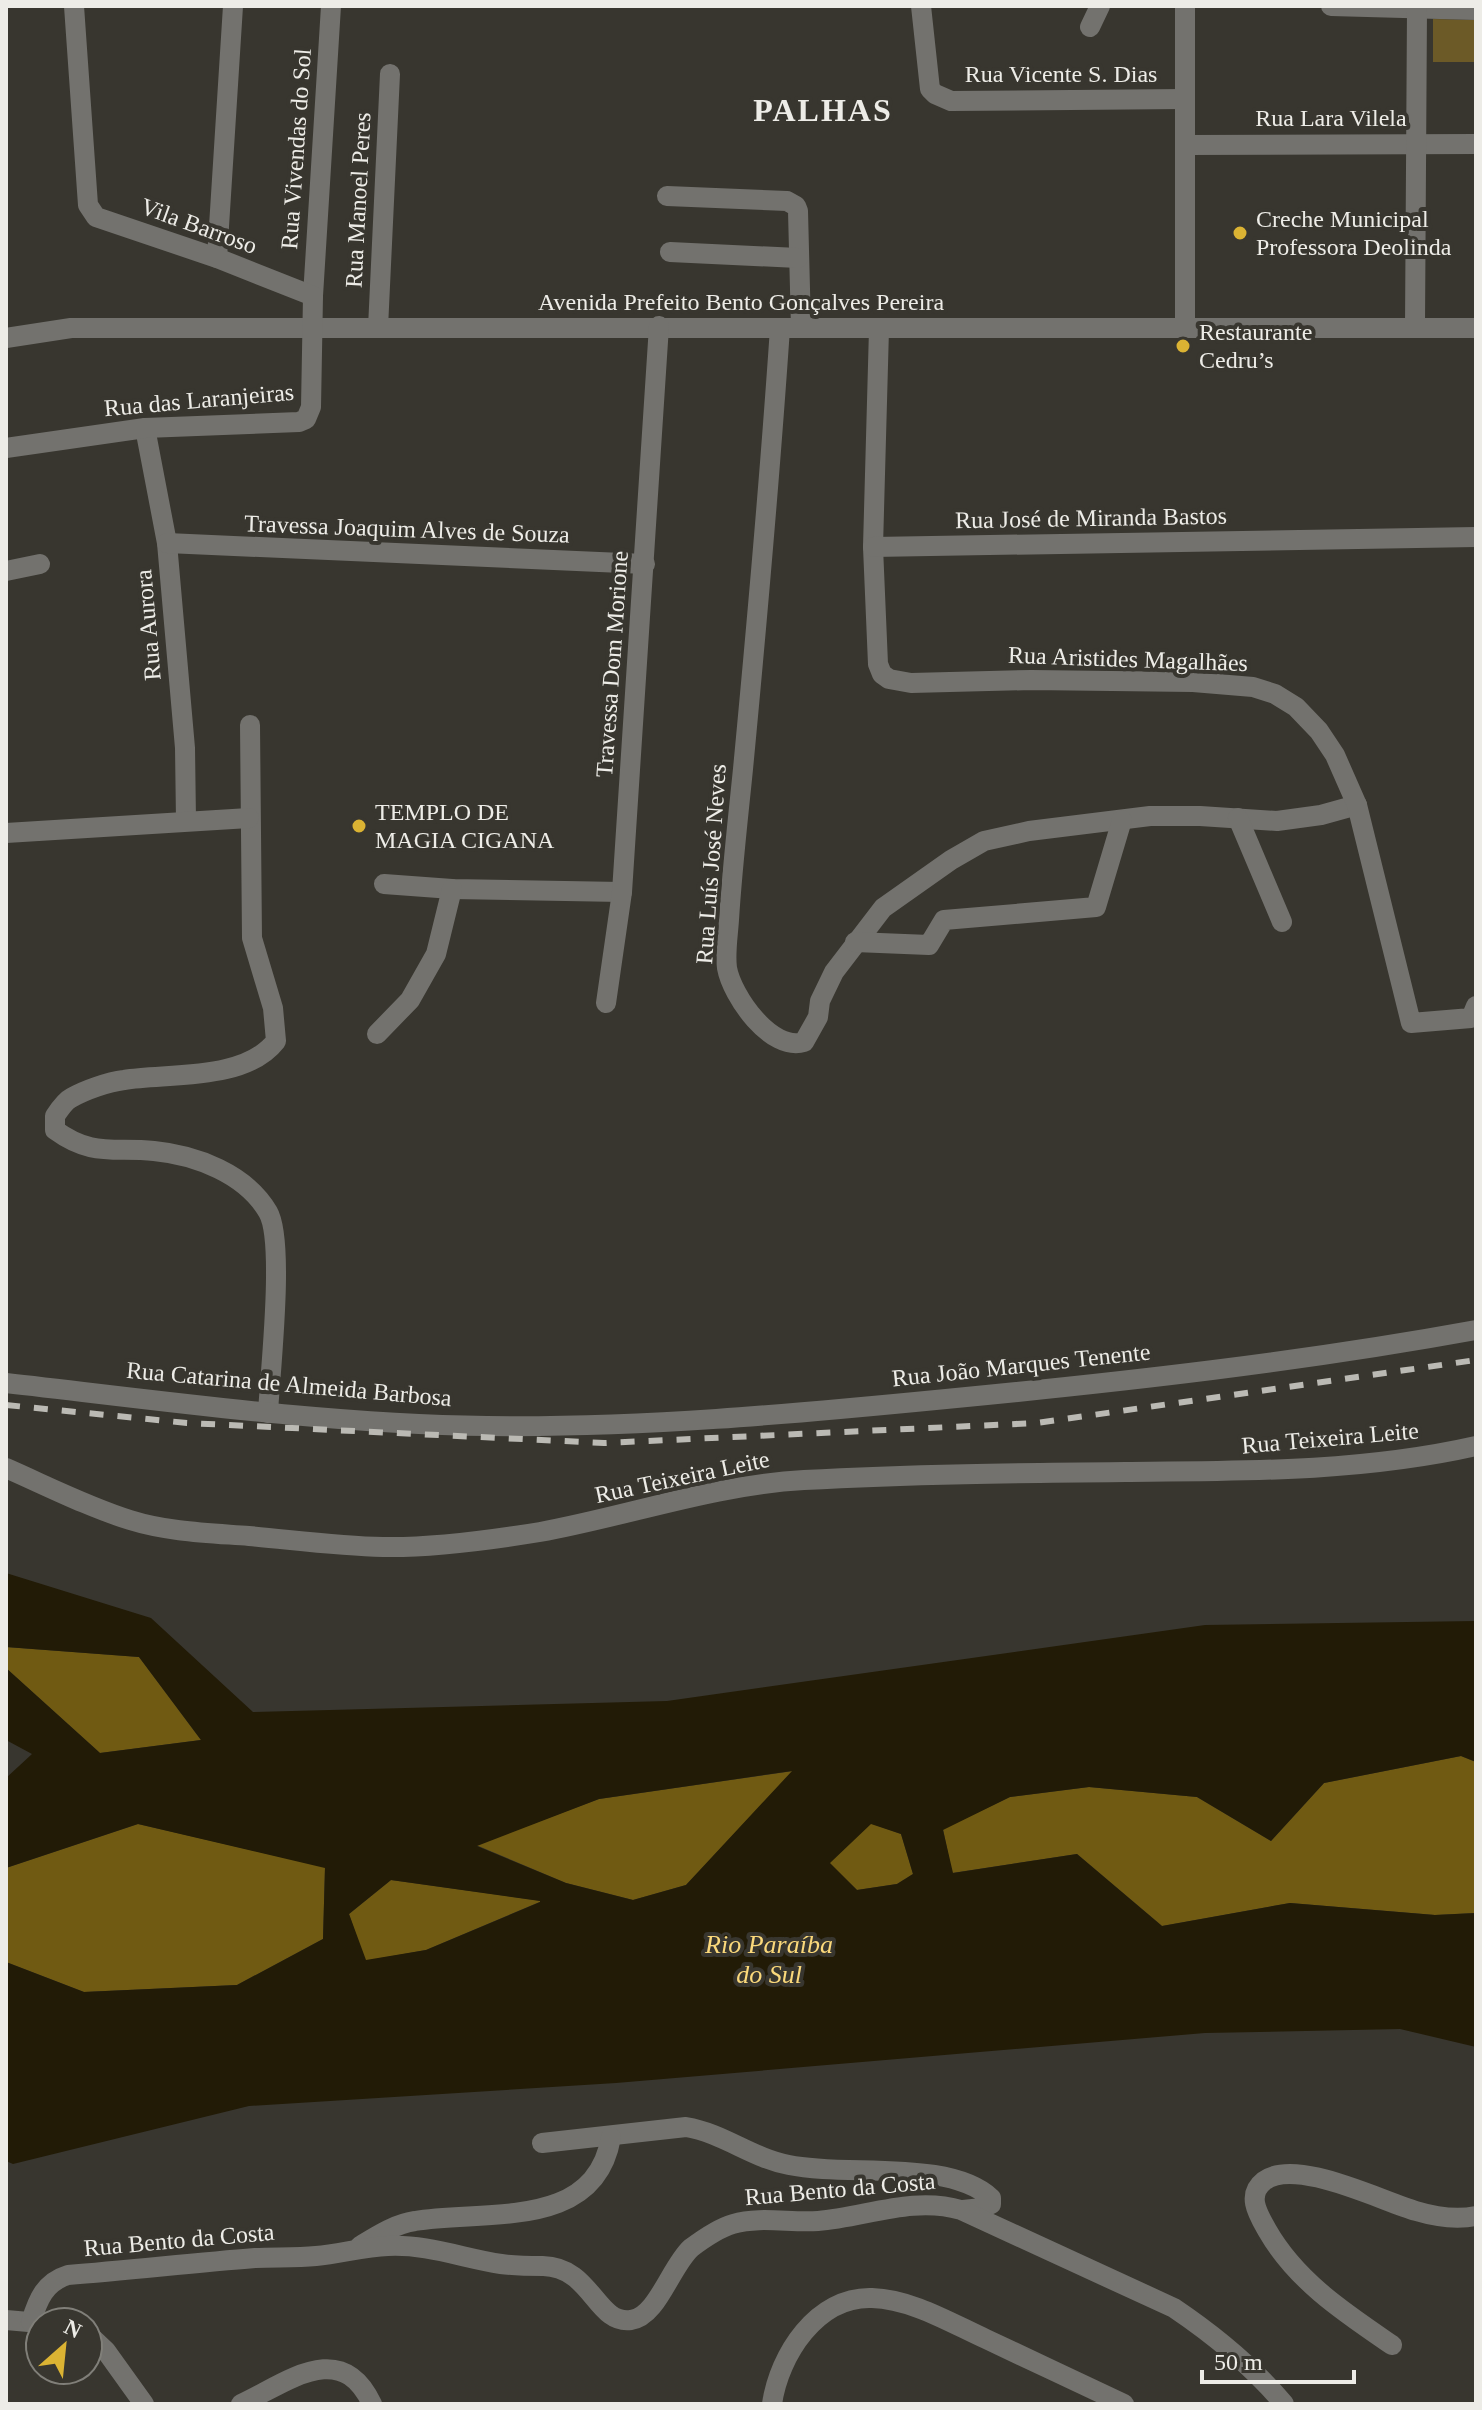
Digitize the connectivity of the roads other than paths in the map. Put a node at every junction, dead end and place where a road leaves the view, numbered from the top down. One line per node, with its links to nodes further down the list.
1 (74, 6): 18 (street, Vila Barroso)
2 (233, 6): 18 (street)
3 (331, 6): 20 (street, Rua Vivendas do Sol)
4 (921, 6): 12 (street, Rua Vicente S. Dias)
5 (1100, 6): 10 (street)
6 (1185, 6): 12 (street)
7 (1331, 6): 8 (street)
8 (1417, 9): 9 (street); 13 (street)
9 (1476, 10)
10 (1090, 27)
11 (390, 74): 24 (street, Rua Manoel Peres)
12 (1184, 99): 15 (street)
13 (1416, 144): 14 (street, Rua Lara Vilela); 15 (street, Rua Lara Vilela); 22 (street)
14 (1476, 144)
15 (1186, 145): 23 (street)
16 (667, 196): 19 (street)
17 (670, 252): 19 (street)
18 (217, 258): 20 (street, Vila Barroso)
19 (798, 258): 25 (street)
20 (313, 296): 27 (street)
21 (659, 326): 24 (street, Avenida Prefeito Bento Gonçalves Pereira); 25 (street, Avenida Prefeito Bento Gonçalves Pereira); 36 (street, Travessa Dom Morione)
22 (1415, 326): 23 (street, Avenida Prefeito Bento Gonçalves Pereira); 26 (street, Avenida Prefeito Bento Gonçalves Pereira)
23 (1185, 327): 28 (street, Avenida Prefeito Bento Gonçalves Pereira)
24 (378, 328): 27 (street, Avenida Prefeito Bento Gonçalves Pereira)
25 (791, 328): 28 (street, Avenida Prefeito Bento Gonçalves Pereira); 49 (street, Rua Luís José Neves)
26 (1476, 328)
27 (312, 329): 29 (street, Avenida Prefeito Bento Gonçalves Pereira); 30 (street, Rua das Laranjeiras)
28 (879, 329): 34 (street)
29 (6, 338)
30 (145, 428): 31 (street, Rua das Laranjeiras); 33 (street, Rua Aurora)
31 (6, 448)
32 (1476, 537): 34 (street, Rua José de Miranda Bastos)
33 (167, 543): 36 (street, Travessa Joaquim Alves de Souza); 42 (street, Rua Aurora)
34 (873, 547): 39 (street, Rua Aristides Magalhães)
35 (40, 564): 37 (street)
36 (645, 564): 47 (street, Travessa Dom Morione)
37 (6, 571)
38 (250, 725): 40 (street)
39 (1357, 805): 41 (street, Rua Luís José Neves); 51 (street, Rua Aristides Magalhães)
40 (249, 818): 42 (street); 55 (street)
41 (1238, 818): 43 (street, Rua Luís José Neves); 48 (street)
42 (186, 820): 44 (street)
43 (1122, 820): 49 (street, Rua Luís José Neves); 49 (street)
44 (6, 833)
45 (384, 884): 46 (street)
46 (452, 889): 47 (street); 52 (street)
47 (622, 892): 50 (street, Travessa Dom Morione)
48 (1282, 922)
49 (855, 942)
50 (606, 1003)
51 (1474, 1012)
52 (377, 1034)
53 (1476, 1330): 56 (street, Rua João Marques Tenente)
54 (6, 1383): 55 (street, Rua Catarina de Almeida Barbosa)
55 (268, 1413): 56 (street, Rua Catarina de Almeida Barbosa)
56 (568, 1426)
57 (1476, 1446): 58 (street, Rua Teixeira Leite)
58 (6, 1468)
59 (611, 2137): 60 (street, Rua Bento da Costa); 61 (street, Rua Bento da Costa); 63 (street, Rua Bento da Costa)
60 (542, 2143)
61 (961, 2210): 63 (street, Rua Bento da Costa); 72 (street, Rua Bento da Costa)
62 (1476, 2216): 65 (street)
63 (357, 2249): 64 (street, Rua Bento da Costa)
64 (37, 2306)
65 (1392, 2345)
66 (104, 2349): 67 (street)
67 (144, 2404)
68 (241, 2404): 69 (street)
69 (372, 2404)
70 (772, 2404): 71 (street)
71 (1124, 2404)
72 (1284, 2404)

